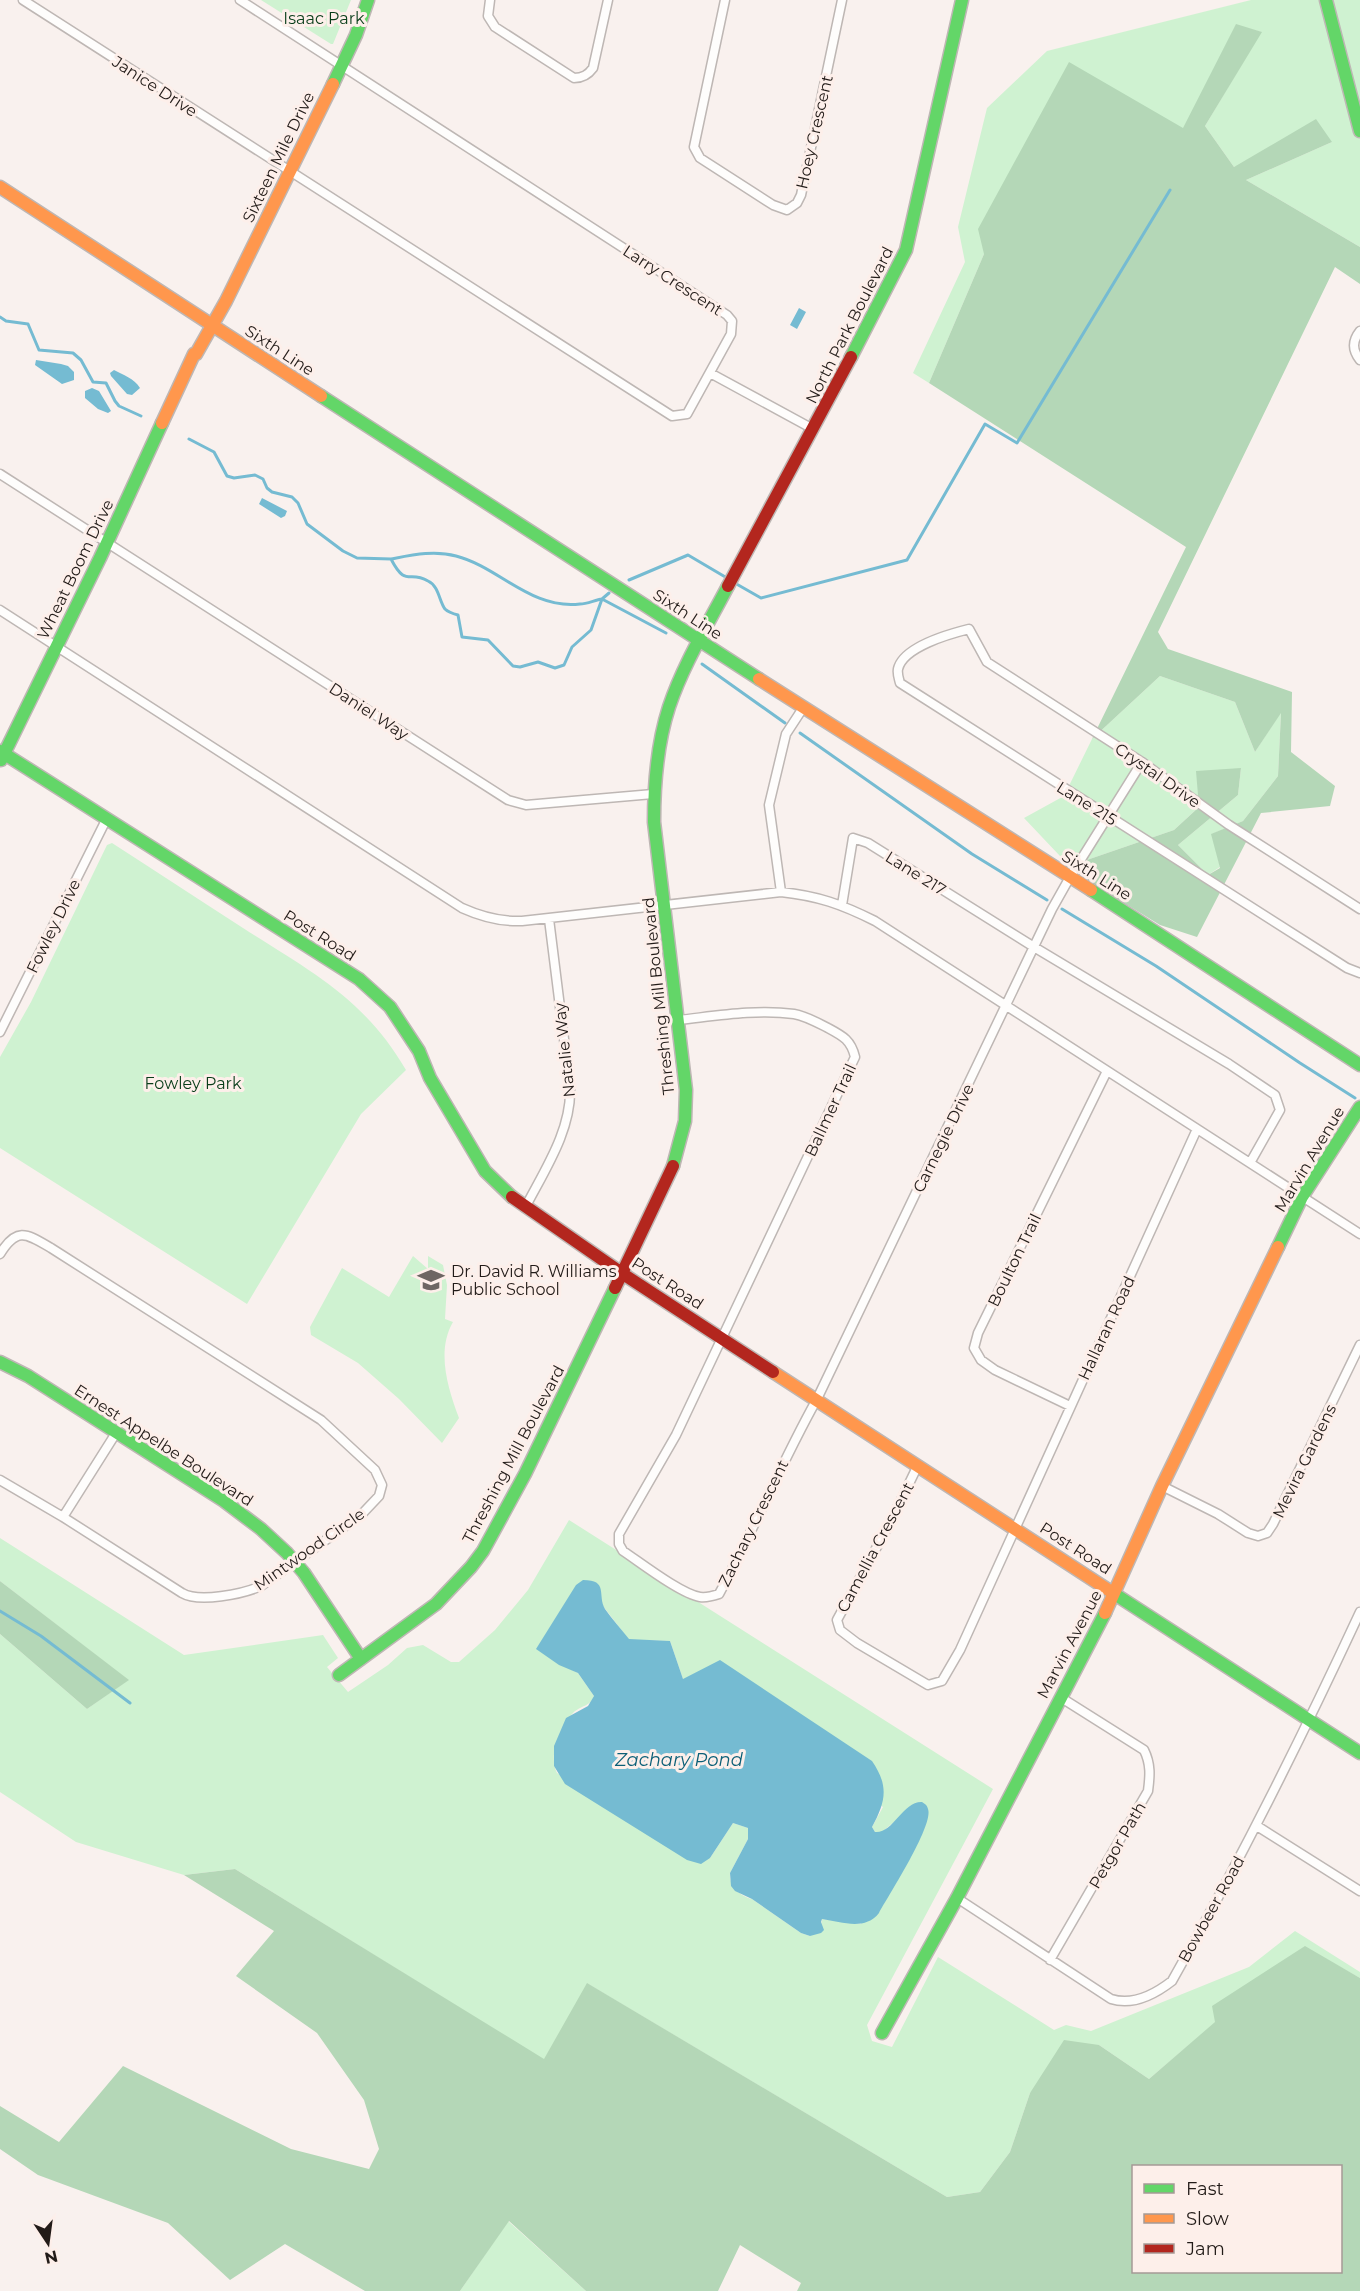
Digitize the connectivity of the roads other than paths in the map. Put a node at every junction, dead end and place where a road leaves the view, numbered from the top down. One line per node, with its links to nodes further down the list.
1 (22, 0): 12 (street, Janice Drive)
2 (240, 0): 10 (street, Larry Crescent)
3 (368, 0): 10 (street, Sixteen Mile Drive)
4 (490, 0): 5 (street)
5 (608, 0)
6 (725, 0): 7 (street, Hoey Crescent)
7 (842, 0)
8 (962, 0): 18 (street, North Park Boulevard)
9 (1326, 0): 11 (street)
10 (341, 67): 12 (street, Sixteen Mile Drive); 17 (street, Larry Crescent)
11 (1360, 131)
12 (288, 171): 14 (street, Sixteen Mile Drive); 17 (street, Larry Crescent)
13 (0, 188): 14 (street, Sixth Line)
14 (212, 325): 20 (street, Wheat Boom Drive); 23 (street, Sixth Line)
15 (1360, 331): 16 (street)
16 (1360, 360)
17 (710, 373): 18 (street)
18 (813, 429): 23 (street, North Park Boulevard)
19 (0, 474): 20 (street, Daniel Way)
20 (107, 543): 24 (street, Wheat Boom Drive); 28 (street, Daniel Way)
21 (0, 610): 24 (street)
22 (969, 629): 27 (street, Crystal Drive); 29 (street, Lane 215)
23 (699, 641): 25 (street, Sixth Line); 28 (street, Threshing Mill Boulevard)
24 (56, 646): 26 (street, Wheat Boom Drive); 36 (street)
25 (804, 708): 31 (street, Sixth Line); 32 (street)
26 (1, 756): 30 (street, Post Road)
27 (1142, 762): 29 (street, Carnegie Drive); 35 (street, Crystal Drive)
28 (653, 794): 34 (street, Threshing Mill Boulevard)
29 (1108, 816): 31 (street, Carnegie Drive); 38 (street, Lane 215)
30 (106, 820): 41 (street, Fowley Drive); 48 (street, Post Road)
31 (1070, 877): 37 (street, Carnegie Drive); 42 (street, Sixth Line)
32 (781, 891): 33 (street); 34 (street)
33 (842, 905): 37 (street, Lane 217); 39 (street)
34 (665, 906): 36 (street); 40 (street, Threshing Mill Boulevard)
35 (1360, 909)
36 (549, 919): 48 (street, Natalie Way)
37 (1034, 947): 39 (street, Carnegie Drive); 46 (street)
38 (1360, 973)
39 (1006, 1006): 43 (street); 55 (street, Carnegie Drive)
40 (679, 1020): 51 (street, Threshing Mill Boulevard); 52 (street, Ballmer Trail)
41 (0, 1032)
42 (1360, 1065)
43 (1107, 1071): 45 (street); 56 (street, Boulton Trail)
44 (1360, 1107): 47 (street, Marvin Avenue)
45 (1197, 1129): 46 (street); 56 (street, Hallaran Road)
46 (1250, 1163): 47 (street)
47 (1302, 1197): 49 (street); 60 (street, Marvin Avenue)
48 (525, 1208): 51 (street, Post Road)
49 (1359, 1230)
50 (0, 1254): 63 (street, Mintwood Circle)
51 (623, 1274): 52 (street, Post Road); 66 (street, Threshing Mill Boulevard)
52 (722, 1338): 55 (street, Post Road); 55 (street, Zachary Crescent)
53 (1360, 1345): 60 (street, Mevira Gardens)
54 (0, 1362): 57 (street, Ernest Appelbe Boulevard)
55 (817, 1400): 58 (street, Post Road)
56 (1070, 1406): 62 (street, Hallaran Road)
57 (116, 1433): 61 (street); 63 (street, Ernest Appelbe Boulevard)
58 (918, 1465): 62 (street, Post Road); 62 (street, Camellia Crescent)
59 (0, 1480): 61 (street, Mintwood Circle)
60 (1162, 1485): 64 (street, Marvin Avenue)
61 (63, 1517): 63 (street, Mintwood Circle)
62 (1014, 1528): 64 (street, Post Road)
63 (294, 1561): 66 (street, Ernest Appelbe Boulevard)
64 (1114, 1593): 68 (street, Marvin Avenue); 69 (street, Post Road)
65 (1360, 1611): 69 (street, Bowbeer Road)
66 (361, 1659): 67 (street, Threshing Mill Boulevard)
67 (339, 1675)
68 (1060, 1697): 73 (street, Marvin Avenue); 74 (street, Petgor Path)
69 (1309, 1721): 70 (street, Post Road); 71 (street, Bowbeer Road)
70 (1360, 1753)
71 (1257, 1826): 72 (street); 74 (street, Bowbeer Road)
72 (1360, 1891)
73 (957, 1898): 74 (street, Bowbeer Road); 75 (street, Marvin Avenue)
74 (1050, 1960)
75 (882, 2033)

